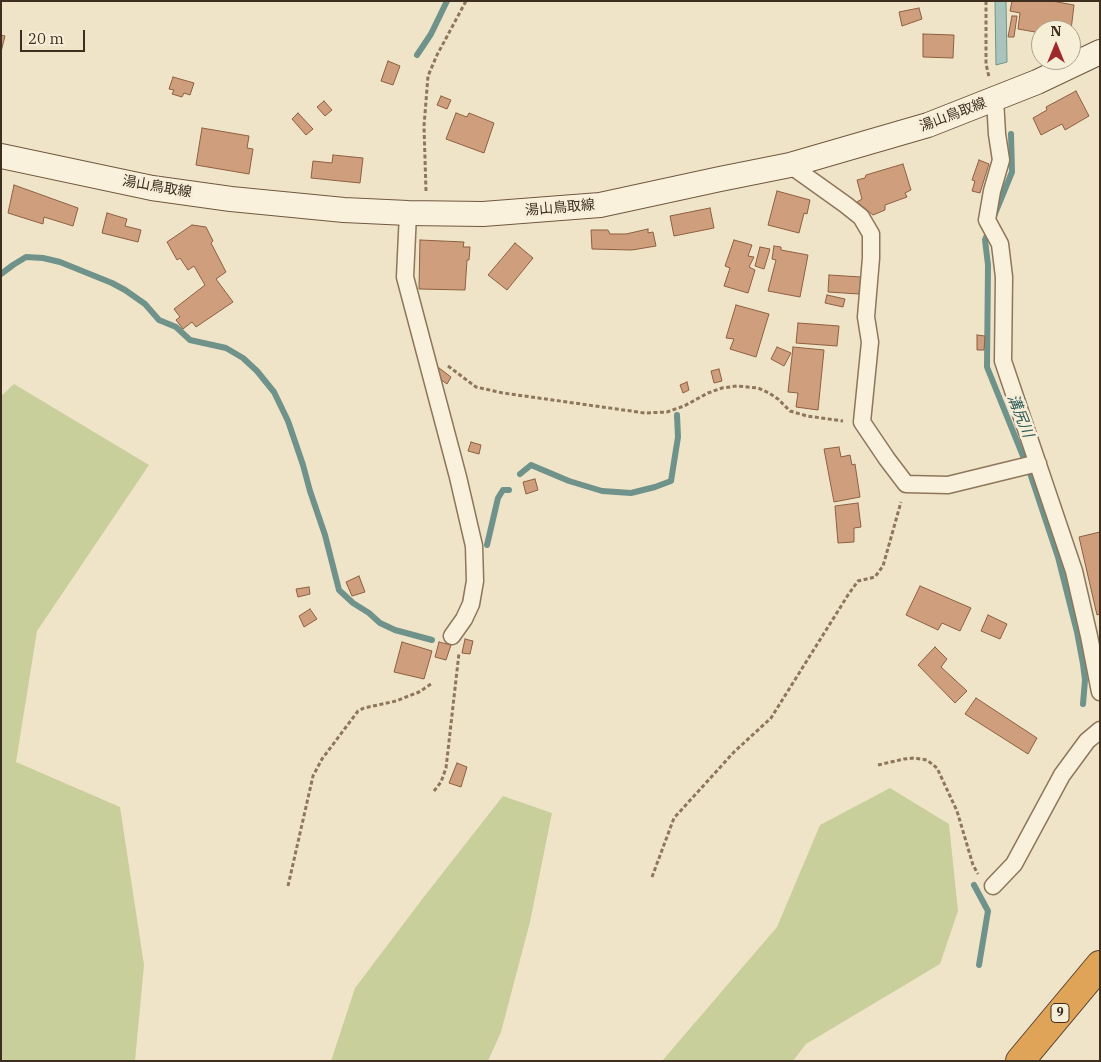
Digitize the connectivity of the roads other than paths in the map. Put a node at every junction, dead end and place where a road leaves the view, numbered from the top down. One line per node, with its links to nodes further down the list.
1 (1100, 52): 2 (main road, 湯山鳥取線)
2 (995, 99): 4 (main road, 湯山鳥取線); 6 (street)
3 (1, 156): 5 (main road, 湯山鳥取線)
4 (790, 165): 5 (main road, 湯山鳥取線); 6 (street)
5 (418, 214): 7 (street)
6 (1038, 463): 8 (street)
7 (454, 634)
8 (1100, 692)
9 (1100, 730): 10 (street)
10 (993, 886)
11 (1100, 965): 12 (highway, 9)
12 (1020, 1061)

